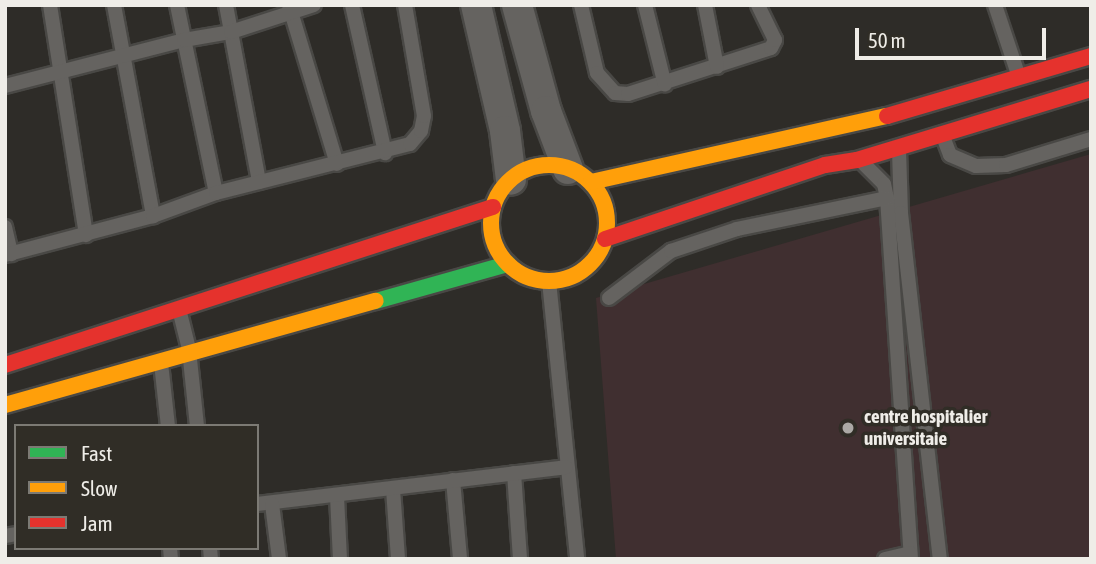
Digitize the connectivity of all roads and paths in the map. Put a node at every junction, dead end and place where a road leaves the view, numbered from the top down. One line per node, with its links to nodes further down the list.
1 (50, 5): 21 (lane)
2 (114, 5): 18 (lane)
3 (177, 5): 17 (lane)
4 (226, 5): 16 (lane)
5 (314, 5): 15 (lane)
6 (352, 5): 29 (lane)
7 (405, 5): 29 (lane)
8 (476, 5): 33 (street)
9 (517, 5): 32 (street)
10 (581, 5): 23 (lane)
11 (645, 5): 23 (lane)
12 (705, 5): 20 (lane)
13 (758, 5): 20 (lane)
14 (995, 5): 22 (lane)
15 (290, 9): 16 (lane); 31 (lane)
16 (231, 32): 17 (lane); 34 (lane)
17 (184, 40): 18 (lane); 35 (lane)
18 (122, 55): 21 (lane); 38 (lane)
19 (1091, 56): 22 (street)
20 (717, 67): 23 (lane)
21 (59, 72): 24 (lane); 40 (lane)
22 (1019, 79): 32 (street)
23 (664, 85)
24 (5, 86)
25 (1091, 89): 26 (street)
26 (942, 133): 27 (lane); 28 (street)
27 (1091, 139)
28 (899, 147): 30 (street); 45 (lane)
29 (385, 153): 31 (lane)
30 (857, 160): 36 (lane); 41 (street)
31 (337, 164): 34 (lane)
32 (579, 176): 33 (street); 41 (street)
33 (511, 180): 37 (street)
34 (259, 182): 35 (lane)
35 (216, 192): 38 (lane)
36 (887, 198): 46 (lane); 47 (lane)
37 (493, 207): 43 (street); 48 (street)
38 (153, 216): 40 (lane)
39 (5, 227): 42 (lane)
40 (86, 235): 42 (lane)
41 (605, 239): 44 (street)
42 (8, 254)
43 (508, 264): 44 (street); 49 (street)
44 (549, 281): 55 (lane)
45 (910, 288): 46 (lane); 69 (lane)
46 (893, 290): 61 (lane)
47 (609, 298)
48 (179, 312): 49 (lane); 51 (street)
49 (189, 350): 50 (street); 54 (lane)
50 (160, 358): 52 (street); 53 (lane)
51 (5, 365)
52 (5, 405)
53 (168, 424)
54 (197, 424)
55 (566, 467): 56 (lane); 67 (lane)
56 (514, 473): 57 (lane); 66 (lane)
57 (453, 480): 58 (lane); 65 (lane)
58 (393, 489): 59 (lane); 64 (lane)
59 (337, 496): 60 (lane); 63 (lane)
60 (265, 504): 62 (lane)
61 (910, 556): 68 (lane)
62 (279, 559)
63 (340, 559)
64 (398, 559)
65 (460, 559)
66 (520, 559)
67 (577, 559)
68 (885, 559)
69 (940, 559)

